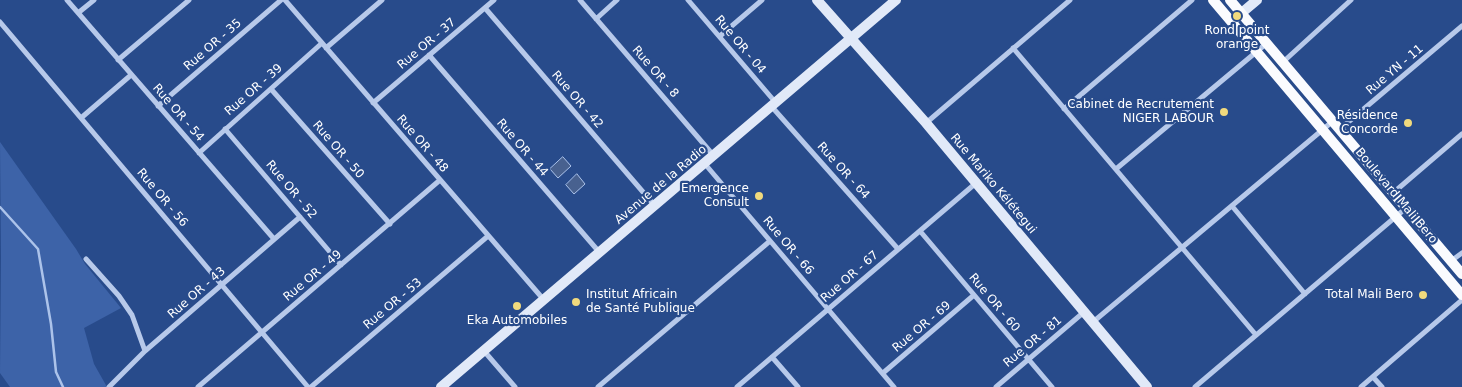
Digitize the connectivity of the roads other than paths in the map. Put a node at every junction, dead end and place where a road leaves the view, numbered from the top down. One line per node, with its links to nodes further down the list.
1 (67, 0): 20 (street, Rue OR - 54)
2 (94, 0): 20 (street)
3 (189, 0): 33 (street)
4 (283, 0): 29 (street, Rue OR - 48); 39 (street, Rue OR - 35)
5 (381, 0): 29 (street, Rue OR - 39)
6 (494, 0): 19 (street, Rue OR - 37)
7 (580, 0): 22 (street, Rue OR - 8)
8 (617, 0): 22 (street)
9 (688, 0): 26 (street, Rue OR - 04)
10 (762, 0): 26 (street)
11 (817, 0): 27 (street, Rue Mariko Kélétegui)
12 (896, 0): 27 (street, Avenue de la Radio)
13 (1070, 0): 30 (street)
14 (1192, 0): 40 (street)
15 (1213, 0): 23 (main road, Boulevard Mali Bero)
16 (1230, 0): 21 (main road, Boulevard Mali Bero)
17 (1257, 0): 21 (street)
18 (1351, 0): 34 (street)
19 (485, 8): 32 (street, Rue OR - 37); 54 (street, Rue OR - 42)
20 (78, 13): 33 (street, Rue OR - 54)
21 (1242, 13): 23 (street); 28 (main road, Boulevard Mali Bero)
22 (596, 19): 48 (street, Rue OR - 8)
23 (1232, 21): 31 (main road, Boulevard Mali Bero)
24 (0, 22): 41 (street, Rue OR - 56)
25 (1462, 26): 43 (street, Rue YN - 11)
26 (720, 36): 38 (street, Rue OR - 04)
27 (851, 38): 38 (street, Avenue de la Radio); 42 (street, Rue Mariko Kélétegui)
28 (1266, 43): 31 (street); 34 (main road, Boulevard Mali Bero)
29 (324, 46): 36 (street, Rue OR - 39); 37 (street, Rue OR - 48)
30 (1013, 48): 40 (street); 42 (street)
31 (1257, 52): 45 (main road, Boulevard Mali Bero); 50 (street)
32 (429, 55): 37 (street, Rue OR - 37); 66 (street, Rue OR - 44)
33 (118, 60): 35 (street, Rue OR - 54)
34 (1283, 62): 43 (main road, Boulevard Mali Bero)
35 (131, 75): 39 (street, Rue OR - 54); 41 (street)
36 (271, 88): 44 (street, Rue OR - 39); 59 (street, Rue OR - 50)
37 (373, 103): 51 (street, Rue OR - 48)
38 (774, 105): 48 (street, Avenue de la Radio); 65 (street, Rue OR - 64)
39 (158, 106): 47 (street, Rue OR - 54)
40 (1064, 108): 50 (street)
41 (81, 118): 72 (street, Rue OR - 56)
42 (926, 123): 52 (street, Rue Mariko Kélétegui)
43 (1337, 125): 45 (street, Rue YN - 11); 53 (main road, Boulevard Mali Bero)
44 (225, 129): 47 (street, Rue OR - 39); 58 (street, Rue OR - 52)
45 (1323, 130): 55 (street, Rue YN - 11); 57 (main road, Boulevard Mali Bero)
46 (1462, 134): 53 (street)
47 (199, 153): 62 (street, Rue OR - 54)
48 (714, 156): 49 (street, Avenue de la Radio)
49 (704, 164): 54 (street, Avenue de la Radio); 63 (street, Rue OR - 66)
50 (1116, 169): 64 (street)
51 (440, 180): 59 (street, Rue OR - 49); 61 (street, Rue OR - 48)
52 (976, 183): 60 (street, Rue OR - 67); 79 (street, Rue Mariko Kélétegui)
53 (1393, 193): 56 (main road, Boulevard Mali Bero)
54 (655, 206): 66 (street, Avenue de la Radio)
55 (1232, 206): 64 (street, Rue YN - 11); 73 (street)
56 (1406, 208): 57 (street); 69 (main road, Boulevard Mali Bero)
57 (1396, 216): 73 (street); 75 (main road, Boulevard Mali Bero)
58 (300, 217): 62 (street, Rue OR - 43); 70 (street, Rue OR - 52)
59 (390, 224): 70 (street, Rue OR - 49)
60 (920, 231): 65 (street, Rue OR - 67); 74 (street, Rue OR - 60)
61 (488, 236): 76 (street, Rue OR - 48); 91 (street, Rue OR - 53)
62 (274, 239): 72 (street, Rue OR - 43)
63 (770, 241): 78 (street, Rue OR - 66); 94 (street)
64 (1182, 248): 80 (street, Rue YN - 11); 82 (street)
65 (898, 249): 78 (street, Rue OR - 67)
66 (600, 253): 76 (street, Avenue de la Radio)
67 (1462, 253): 69 (street)
68 (86, 258): 83 (street)
69 (1451, 261): 71 (main road, Boulevard Mali Bero)
70 (341, 264): 81 (street, Rue OR - 49)
71 (1462, 274)
72 (222, 285): 81 (street, Rue OR - 56); 83 (street, Rue OR - 43)
73 (1305, 294): 82 (street)
74 (974, 295): 86 (street, Rue OR - 60); 87 (street, Rue OR - 69)
75 (1462, 295)
76 (544, 300): 84 (street, Avenue de la Radio)
77 (1462, 300): 88 (street)
78 (828, 309): 85 (street, Rue OR - 67); 87 (street, Rue OR - 66)
79 (1084, 312): 80 (street, Rue Mariko Kélétegui); 86 (street, Rue OR - 81)
80 (1092, 322): 100 (street, Rue Mariko Kélétegui)
81 (262, 332): 90 (street, Rue OR - 49); 91 (street, Rue OR - 56)
82 (1256, 335): 101 (street)
83 (145, 351): 89 (street, Rue OR - 43)
84 (484, 351): 92 (street, Avenue de la Radio); 93 (street)
85 (772, 357): 95 (street, Rue OR - 67); 96 (street)
86 (1028, 359): 98 (street, Rue OR - 81); 99 (street, Rue OR - 60)
87 (882, 373): 97 (street, Rue OR - 66)
88 (1373, 376): 102 (street); 103 (street)
89 (109, 387)
90 (198, 387)
91 (309, 387)
92 (441, 387)
93 (515, 387)
94 (598, 387)
95 (737, 387)
96 (798, 387)
97 (894, 387)
98 (996, 387)
99 (1052, 387)
100 (1147, 387)
101 (1195, 387)
102 (1360, 387)
103 (1382, 387)

